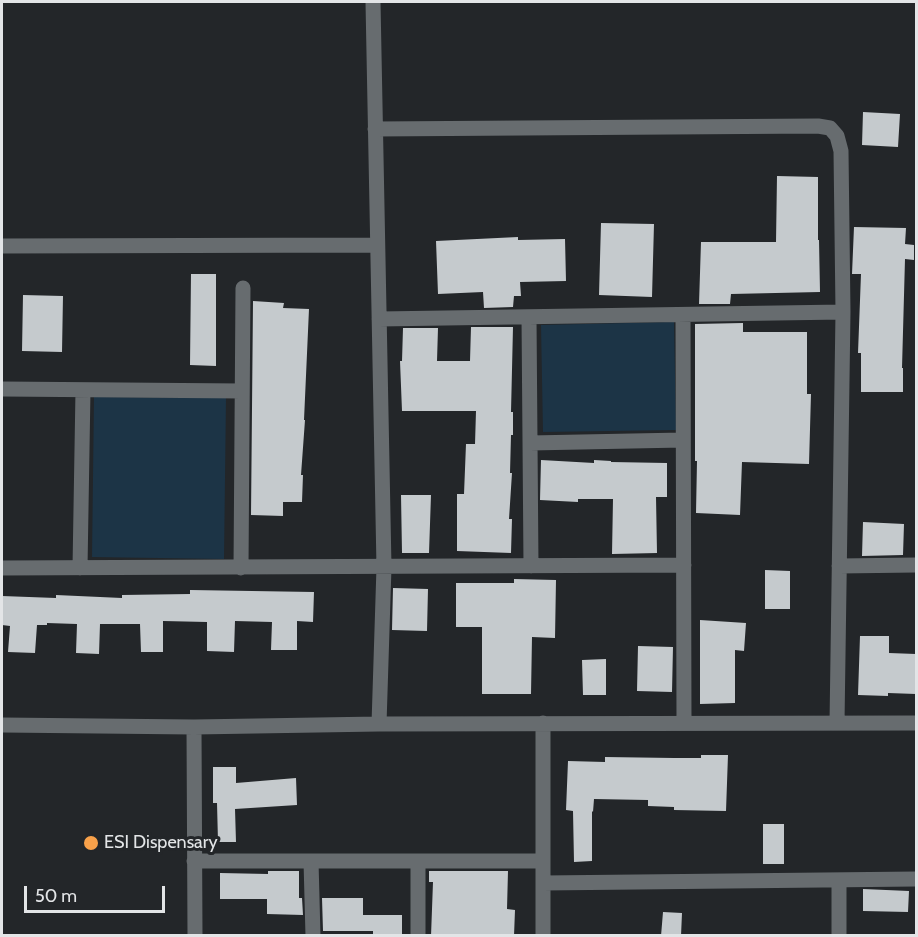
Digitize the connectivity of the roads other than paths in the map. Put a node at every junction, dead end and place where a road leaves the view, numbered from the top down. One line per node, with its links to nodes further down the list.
1 (373, 2): 2 (street)
2 (375, 129): 3 (street); 6 (street)
3 (377, 245): 4 (street); 9 (street)
4 (2, 246)
5 (243, 288): 12 (street)
6 (843, 312): 7 (street); 18 (street)
7 (684, 315): 8 (street); 13 (street)
8 (529, 317): 9 (street); 14 (street)
9 (379, 319): 19 (street)
10 (2, 389): 11 (street)
11 (83, 390): 12 (street); 21 (street)
12 (242, 391): 22 (street)
13 (683, 440): 14 (street); 15 (street)
14 (530, 443): 17 (street)
15 (684, 565): 17 (street); 24 (street)
16 (916, 565): 18 (street)
17 (531, 566): 19 (street)
18 (839, 566): 25 (street)
19 (384, 567): 22 (street); 27 (street)
20 (2, 568): 21 (street)
21 (80, 568): 22 (street)
22 (241, 568)
23 (543, 723): 24 (street); 27 (street); 33 (street)
24 (684, 723): 25 (street)
25 (837, 723): 26 (street)
26 (916, 723)
27 (380, 724): 29 (street)
28 (2, 725): 29 (street)
29 (194, 727): 30 (street)
30 (194, 861): 31 (street); 37 (street)
31 (311, 861): 32 (street); 38 (street)
32 (418, 861): 33 (street); 39 (street)
33 (543, 861): 36 (street)
34 (916, 879): 35 (street)
35 (839, 880): 36 (street); 41 (street)
36 (543, 883): 40 (street)
37 (195, 936)
38 (313, 936)
39 (418, 936)
40 (543, 936)
41 (840, 936)

